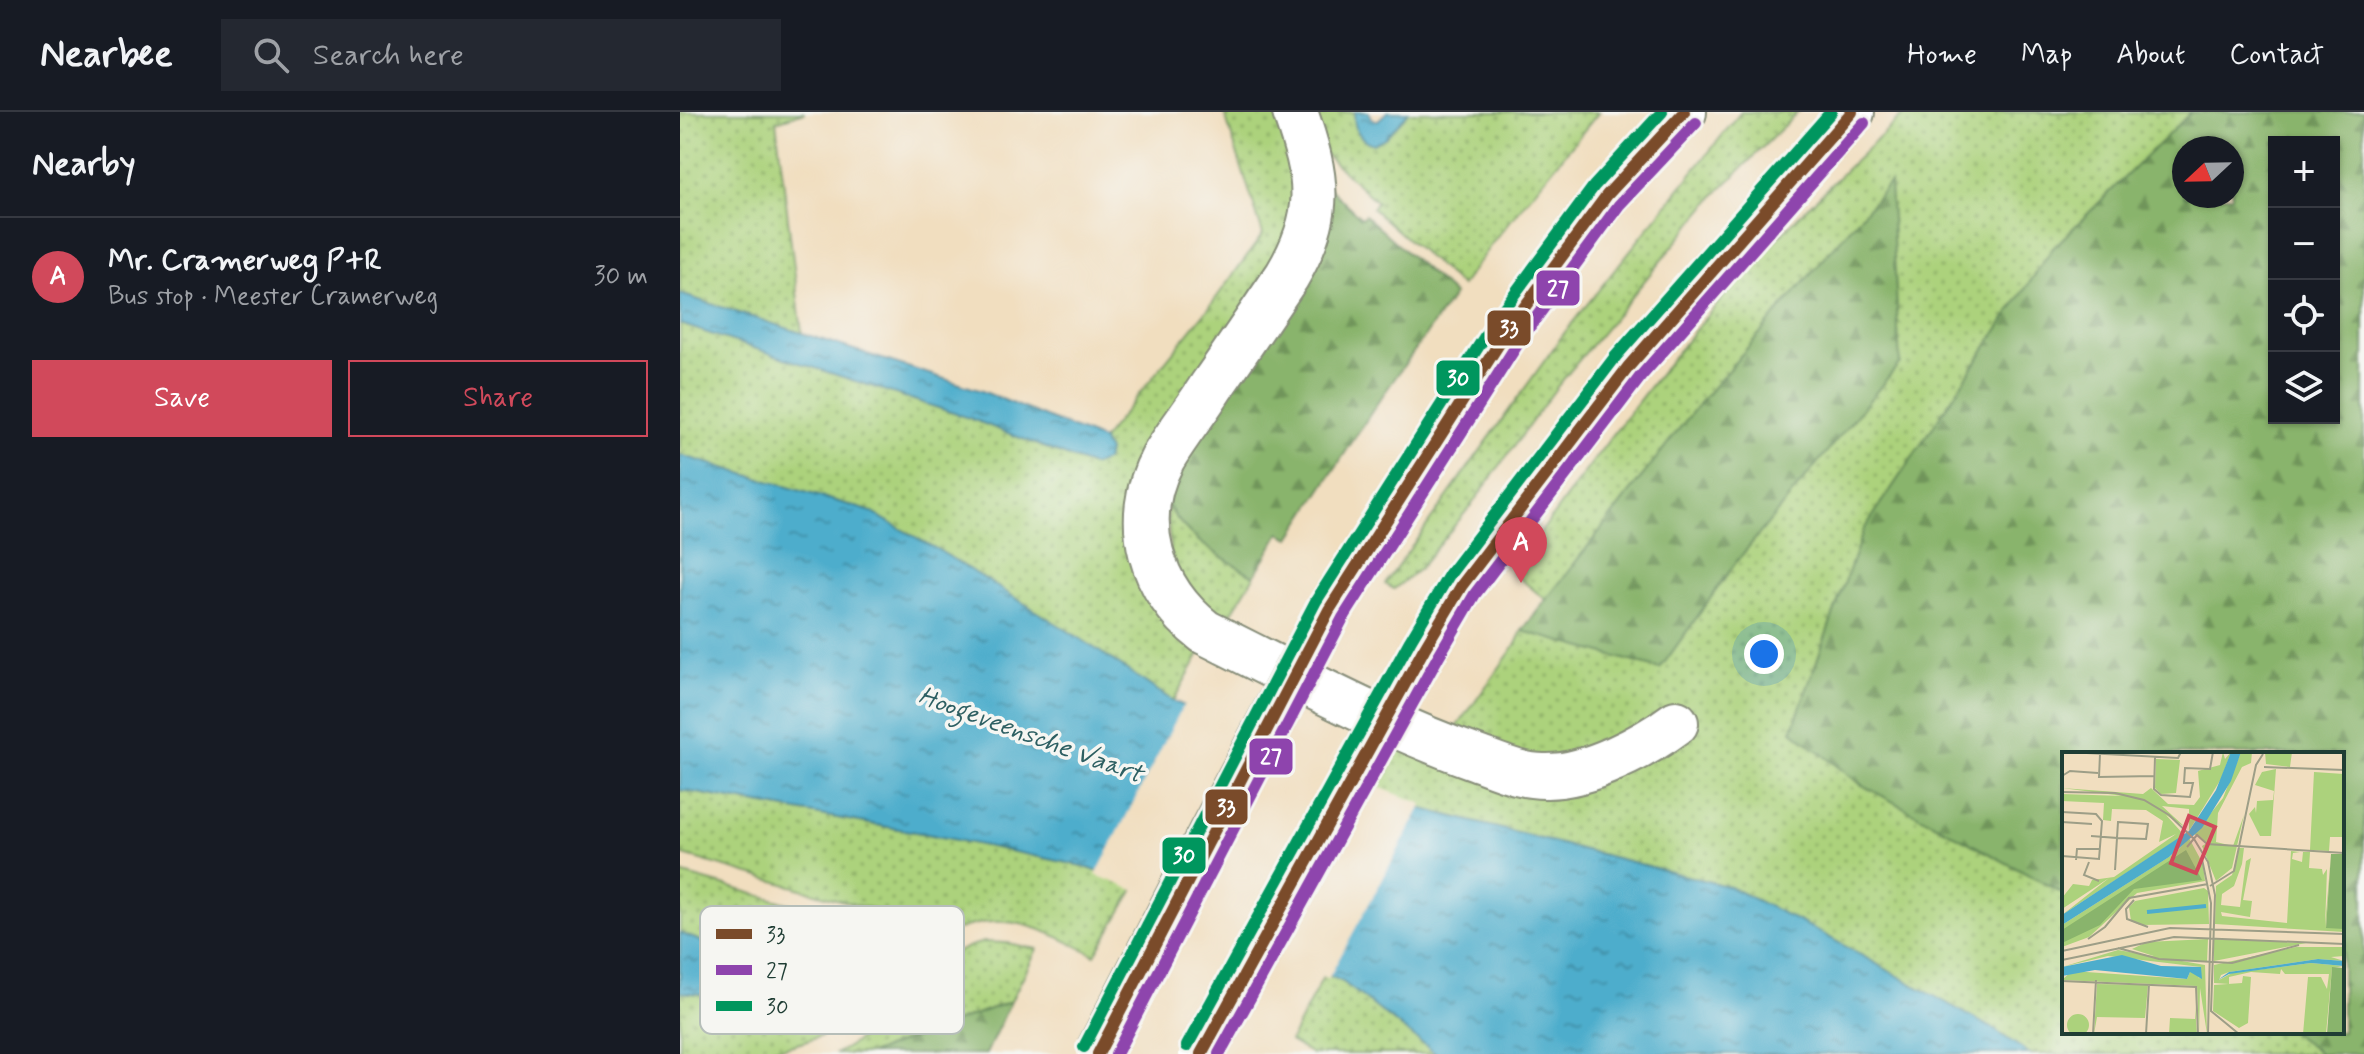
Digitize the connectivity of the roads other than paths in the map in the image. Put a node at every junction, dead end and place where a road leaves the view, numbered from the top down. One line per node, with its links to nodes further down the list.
1 (1295, 112): 4 (main road)
2 (1684, 112): 5 (main road, bridge)
3 (1852, 112): 6 (main road, bridge)
4 (1676, 723)
5 (1098, 1052)
6 (1201, 1054)

